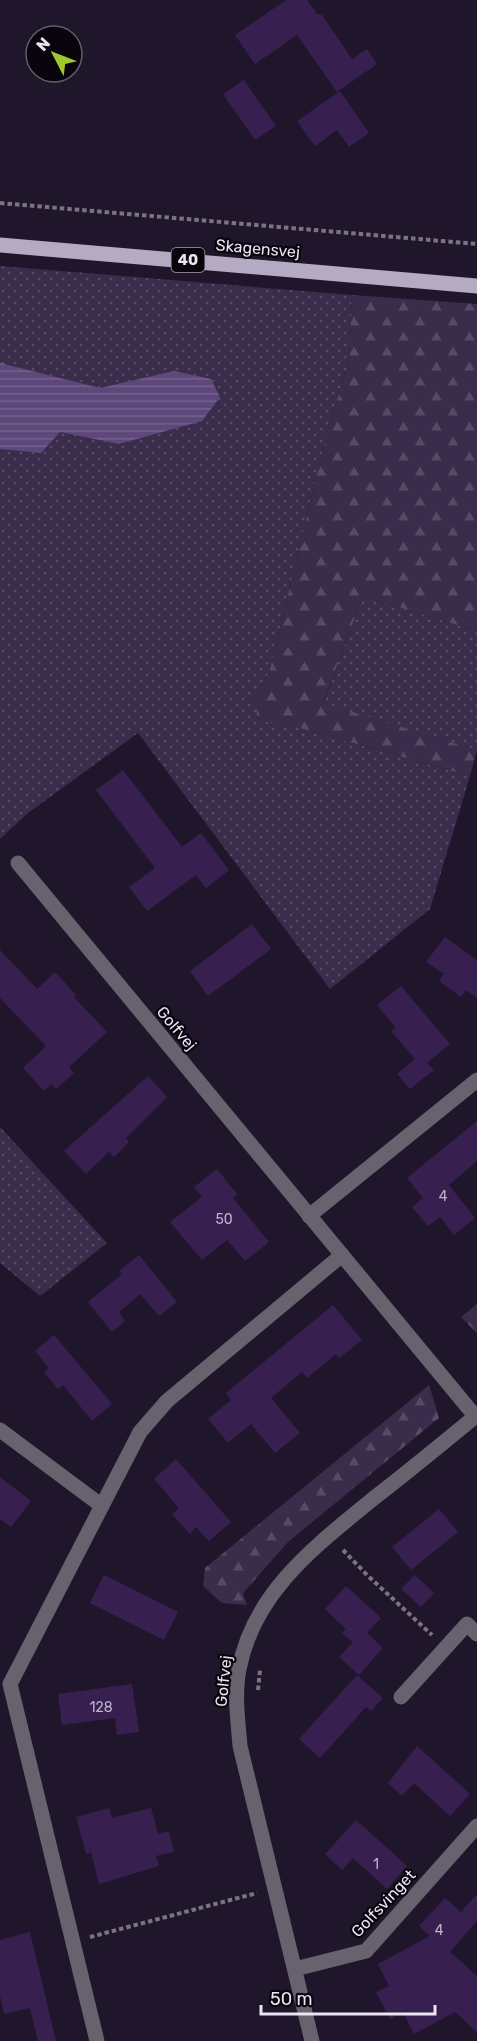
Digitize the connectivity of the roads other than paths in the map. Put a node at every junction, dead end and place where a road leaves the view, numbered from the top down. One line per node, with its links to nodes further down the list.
1 (0, 245): 2 (main road, Skagensvej / 40)
2 (477, 286)
3 (18, 863): 5 (street, Golfvej)
4 (477, 1080): 5 (street)
5 (309, 1216): 6 (street, Golfvej)
6 (342, 1255): 7 (street, Golfvej); 9 (street)
7 (476, 1416): 14 (street, Golfvej)
8 (0, 1430): 9 (street)
9 (102, 1506): 11 (street)
10 (477, 1634): 12 (street)
11 (5, 1685): 15 (street)
12 (401, 1697)
13 (477, 1826): 14 (street, Golfsvinget)
14 (295, 1969): 16 (street, Golfvej)
15 (97, 2041)
16 (312, 2041)

